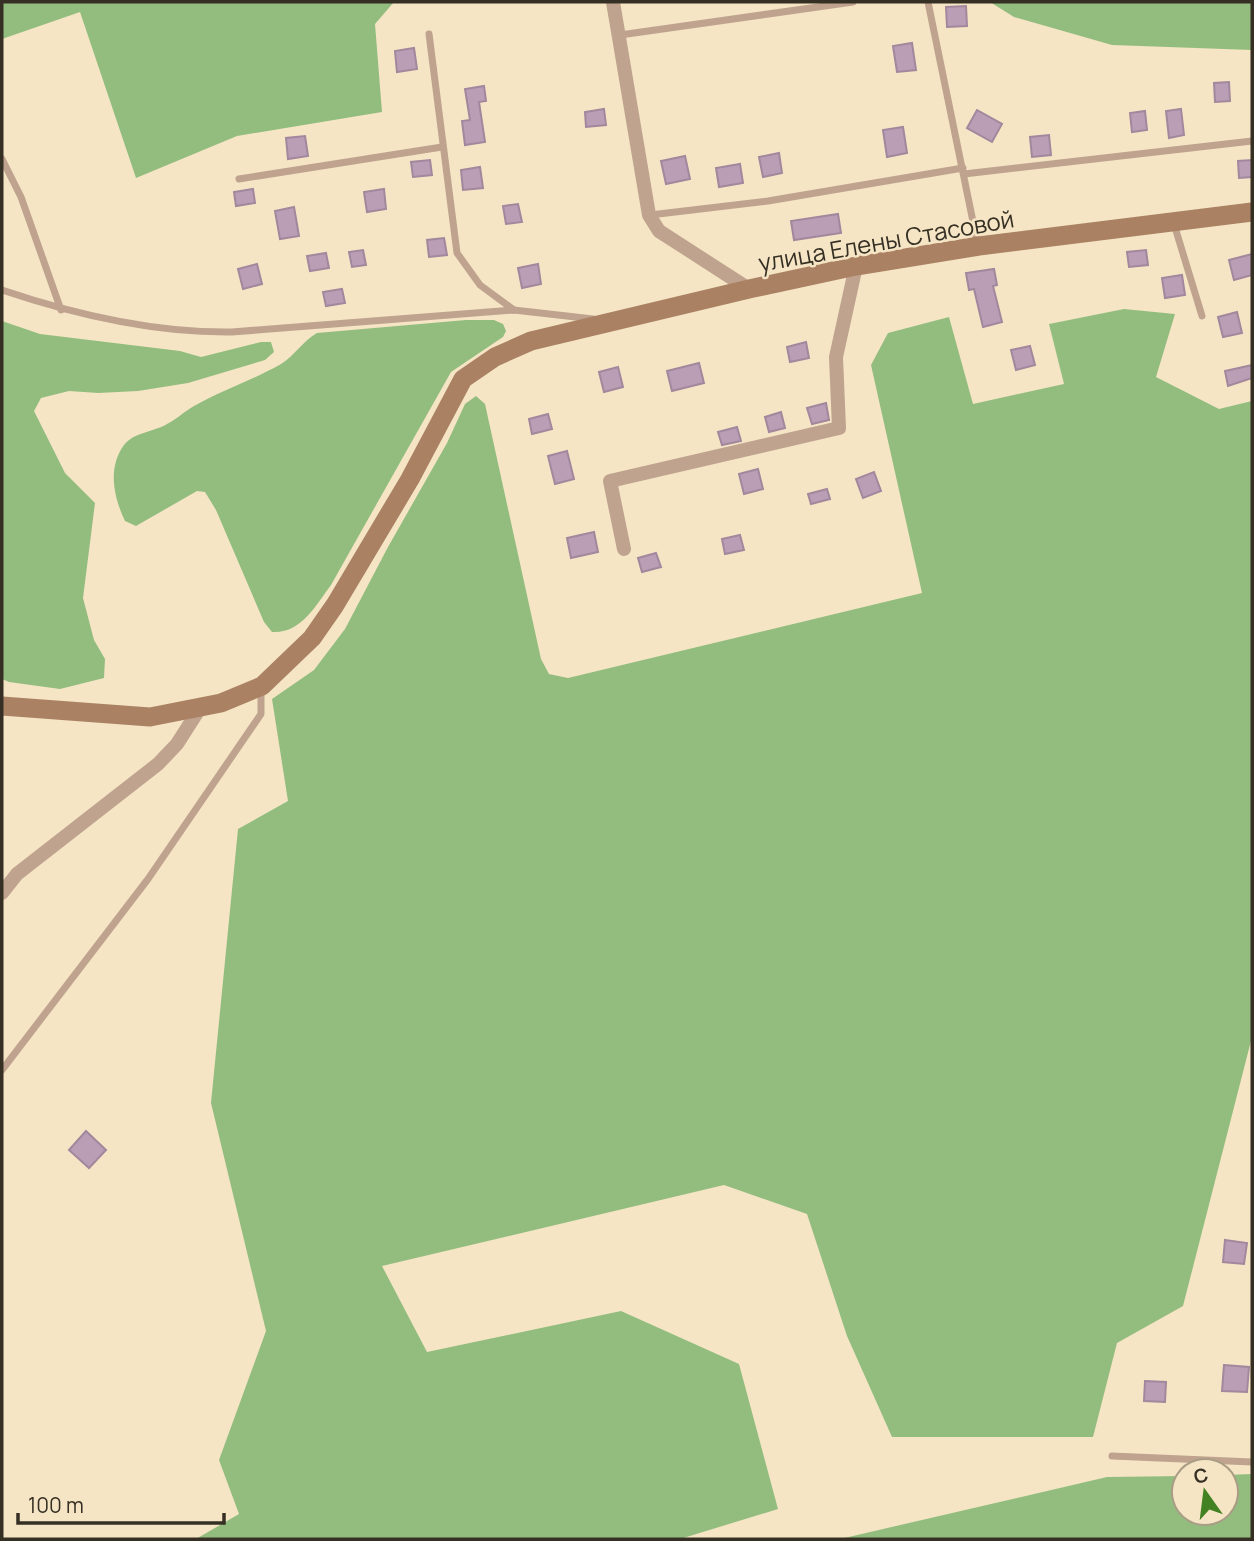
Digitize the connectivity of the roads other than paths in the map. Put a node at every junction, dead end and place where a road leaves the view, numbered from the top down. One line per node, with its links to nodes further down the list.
1 (613, 2): 5 (street)
2 (853, 2): 5 (lane)
3 (928, 2): 9 (lane)
4 (429, 34): 7 (lane)
5 (620, 35): 12 (street)
6 (1252, 141): 9 (lane)
7 (442, 147): 10 (lane); 19 (lane)
8 (2, 159): 18 (lane)
9 (964, 171): 12 (lane); 14 (lane)
10 (239, 179)
11 (1252, 212): 13 (main road, улица Елены Стасовой)
12 (649, 215): 16 (street)
13 (1174, 223): 14 (main road, улица Елены Стасовой); 20 (lane)
14 (979, 246): 15 (main road, улица Елены Стасовой)
15 (856, 266): 16 (main road, улица Елены Стасовой); 22 (street)
16 (749, 289): 21 (main road, улица Елены Стасовой)
17 (2, 290): 18 (lane)
18 (61, 310): 19 (lane)
19 (514, 310): 21 (lane)
20 (1202, 316)
21 (607, 322): 23 (main road, улица Елены Стасовой)
22 (624, 549)
23 (262, 686): 25 (main road); 27 (lane)
24 (2, 706): 25 (main road)
25 (200, 708): 26 (street)
26 (2, 893)
27 (2, 1070)
28 (1112, 1455): 29 (lane)
29 (1252, 1462)

